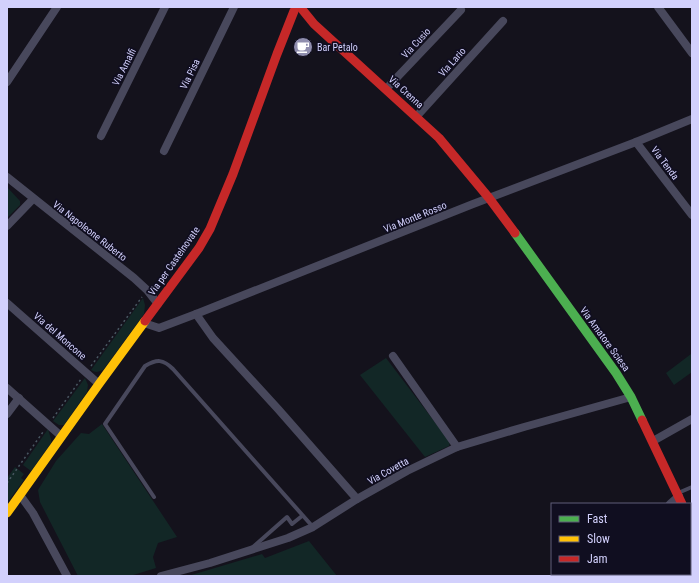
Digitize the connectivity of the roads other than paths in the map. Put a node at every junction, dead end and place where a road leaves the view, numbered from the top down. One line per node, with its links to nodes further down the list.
1 (57, 7): 9 (street)
2 (165, 7): 13 (street, Via Amalfi)
3 (234, 7): 15 (street, Via Pisa)
4 (658, 7): 8 (street)
5 (296, 8): 10 (street, Via Crenna); 22 (street, Via per Castelnovate)
6 (461, 10): 10 (street, Via Cusio)
7 (503, 20): 11 (street, Via Lario)
8 (692, 53)
9 (7, 82)
10 (386, 89): 11 (street, Via Crenna)
11 (416, 117): 17 (street, Via Crenna)
12 (692, 118): 14 (street, Via Monte Rosso)
13 (101, 136)
14 (636, 142): 17 (street, Via Monte Rosso); 19 (street, Via Tenda)
15 (164, 151)
16 (7, 177): 18 (street, Via Napoleone Ruberto)
17 (489, 198): 23 (street, Via Monte Rosso); 28 (street, Via Amatore Sciesa)
18 (33, 199): 20 (street); 22 (street, Via Napoleone Ruberto)
19 (692, 215)
20 (7, 226)
21 (7, 303): 26 (street, Via del Moncone)
22 (158, 304): 24 (street, Via per Castelnovate)
23 (196, 314): 24 (street, Via Monte Rosso); 39 (street)
24 (144, 323): 26 (street, Via per Castelnovate)
25 (393, 356): 34 (street)
26 (99, 384): 32 (street, Via per Castelnovate)
27 (7, 388): 29 (street)
28 (631, 397): 33 (street, Via Amatore Sciesa); 34 (street, Via Covetta)
29 (19, 398): 30 (street); 32 (street)
30 (7, 414)
31 (692, 419): 33 (street)
32 (61, 436): 36 (street, Via per Castelnovate)
33 (652, 441): 38 (street, Via Amatore Sciesa)
34 (457, 447): 39 (street, Via Covetta)
35 (692, 487): 38 (lane)
36 (20, 495): 40 (street, Via per Castelnovate); 46 (street)
37 (154, 497): 41 (lane)
38 (680, 498)
39 (357, 499): 43 (street, Via Covetta)
40 (7, 513)
41 (302, 516): 42 (lane); 43 (lane)
42 (292, 524): 44 (lane); 45 (lane)
43 (312, 527): 44 (street, Via Covetta)
44 (300, 532): 45 (street, Via Covetta)
45 (250, 550): 47 (street, Via Covetta)
46 (67, 576)
47 (161, 576)

